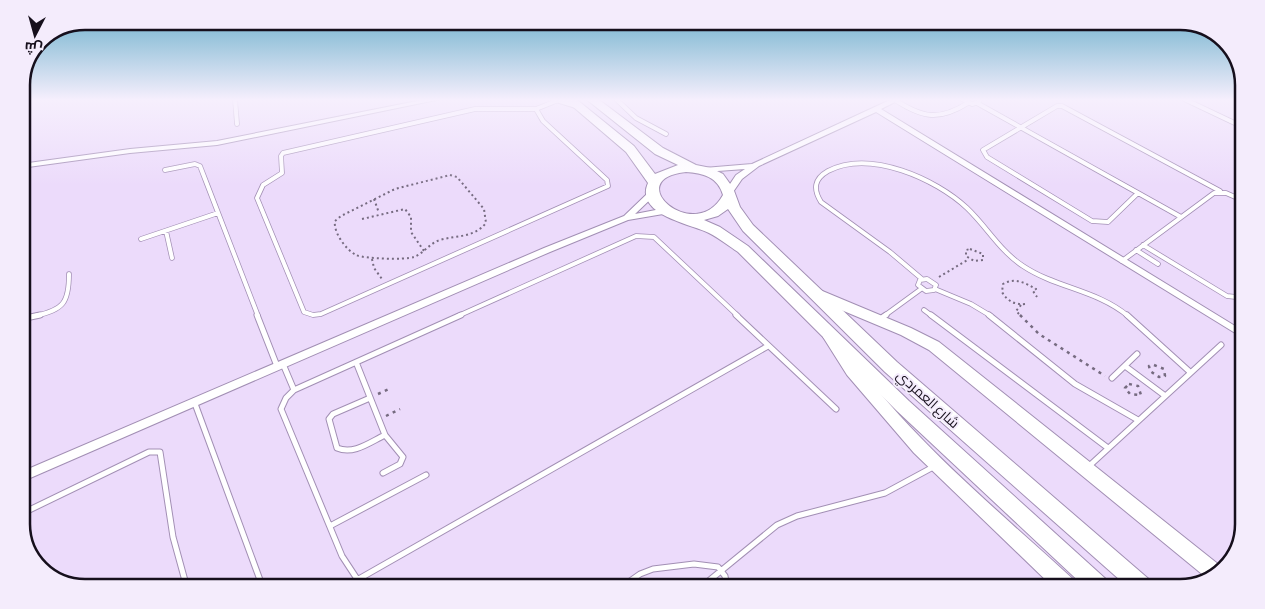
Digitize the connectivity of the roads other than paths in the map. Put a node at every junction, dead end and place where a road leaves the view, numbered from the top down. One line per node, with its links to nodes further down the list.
1 (295, 127): 13 (street)
2 (391, 127): 3 (lane)
3 (550, 127)
4 (604, 127): 16 (main road)
5 (628, 127): 14 (main road)
6 (654, 127): 11 (lane)
7 (836, 127): 12 (street)
8 (906, 127): 31 (street)
9 (1020, 127): 18 (lane); 18 (lane)
10 (1104, 127): 17 (lane)
11 (666, 134)
12 (756, 164): 14 (street); 19 (street)
13 (30, 165)
14 (698, 169): 16 (main road); 19 (main road)
15 (165, 170): 22 (lane)
16 (653, 188): 21 (main road); 25 (street)
17 (1220, 191): 20 (lane); 24 (lane)
18 (1138, 193): 24 (lane)
19 (728, 194): 23 (main road); 37 (main road, شارع العمردي)
20 (1235, 197)
21 (666, 211): 23 (main road); 25 (street)
22 (218, 213): 26 (lane); 48 (lane)
23 (683, 216): 43 (main road, شارع العمردي)
24 (1180, 217): 28 (lane)
25 (626, 218): 48 (street)
26 (166, 231): 27 (lane); 30 (lane)
27 (141, 239)
28 (1142, 245): 29 (lane); 38 (lane)
29 (1136, 250): 31 (lane); 32 (lane)
30 (172, 258)
31 (1122, 261): 42 (street)
32 (1158, 264)
33 (69, 274): 40 (lane)
34 (922, 279): 35 (lane); 36 (lane); 50 (lane)
35 (921, 289): 36 (lane); 41 (lane)
36 (935, 289): 57 (lane)
37 (816, 293): 41 (street); 78 (main road, شارع العمردي)
38 (1235, 298)
39 (924, 310): 59 (lane)
40 (30, 317)
41 (878, 320): 61 (street)
42 (1235, 329)
43 (827, 332): 60 (street); 77 (main road, شارع العمردي)
44 (1221, 345): 50 (lane)
45 (768, 346): 47 (lane); 56 (lane); 72 (lane)
46 (1137, 354): 49 (lane)
47 (356, 362): 52 (lane); 54 (lane)
48 (280, 364): 52 (lane); 55 (street)
49 (1124, 366): 51 (lane); 53 (lane)
50 (1190, 372): 53 (lane)
51 (1112, 378)
52 (294, 390): 66 (lane)
53 (1164, 394): 57 (lane)
54 (370, 398): 58 (lane); 58 (lane)
55 (194, 402): 62 (street); 70 (lane)
56 (836, 410)
57 (1138, 420): 59 (lane)
58 (385, 435): 63 (lane)
59 (1108, 448): 61 (lane)
60 (937, 465): 67 (lane); 76 (street)
61 (1085, 470): 68 (street)
62 (30, 473)
63 (383, 473)
64 (426, 475): 66 (lane)
65 (30, 510): 69 (lane)
66 (330, 526): 71 (lane)
67 (722, 570): 73 (lane); 74 (lane); 75 (lane)
68 (1210, 570)
69 (185, 579)
70 (260, 579)
71 (356, 579)
72 (359, 579)
73 (634, 579)
74 (711, 579)
75 (726, 579)
76 (1058, 579)
77 (1091, 579)
78 (1134, 579)

